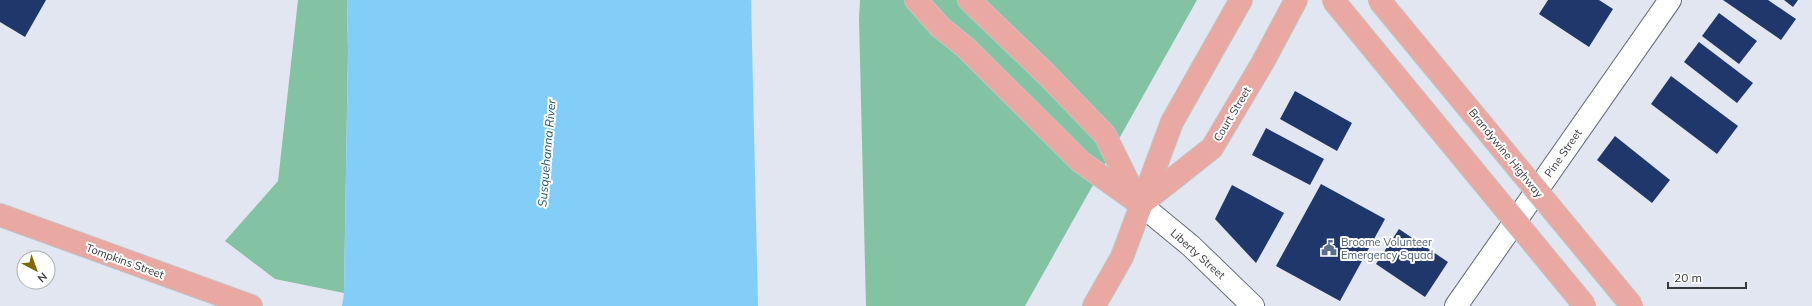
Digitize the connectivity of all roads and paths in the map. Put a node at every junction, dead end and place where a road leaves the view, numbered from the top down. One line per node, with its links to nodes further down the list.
1 (916, 0): 8 (main road)
2 (969, 0): 8 (main road)
3 (1241, 0): 8 (main road)
4 (1296, 0): 8 (main road, Court Street)
5 (1334, 0): 14 (main road, bridge)
6 (1380, 0): 15 (main road, Brandywine Highway, bridge)
7 (1670, 0): 13 (street, Pine Street)
8 (1140, 204): 11 (main road); 12 (street, Liberty Street)
9 (0, 215): 10 (main road, Tompkins Street)
10 (251, 306)
11 (1094, 306)
12 (1253, 306)
13 (1456, 306)
14 (1585, 306)
15 (1632, 306)

